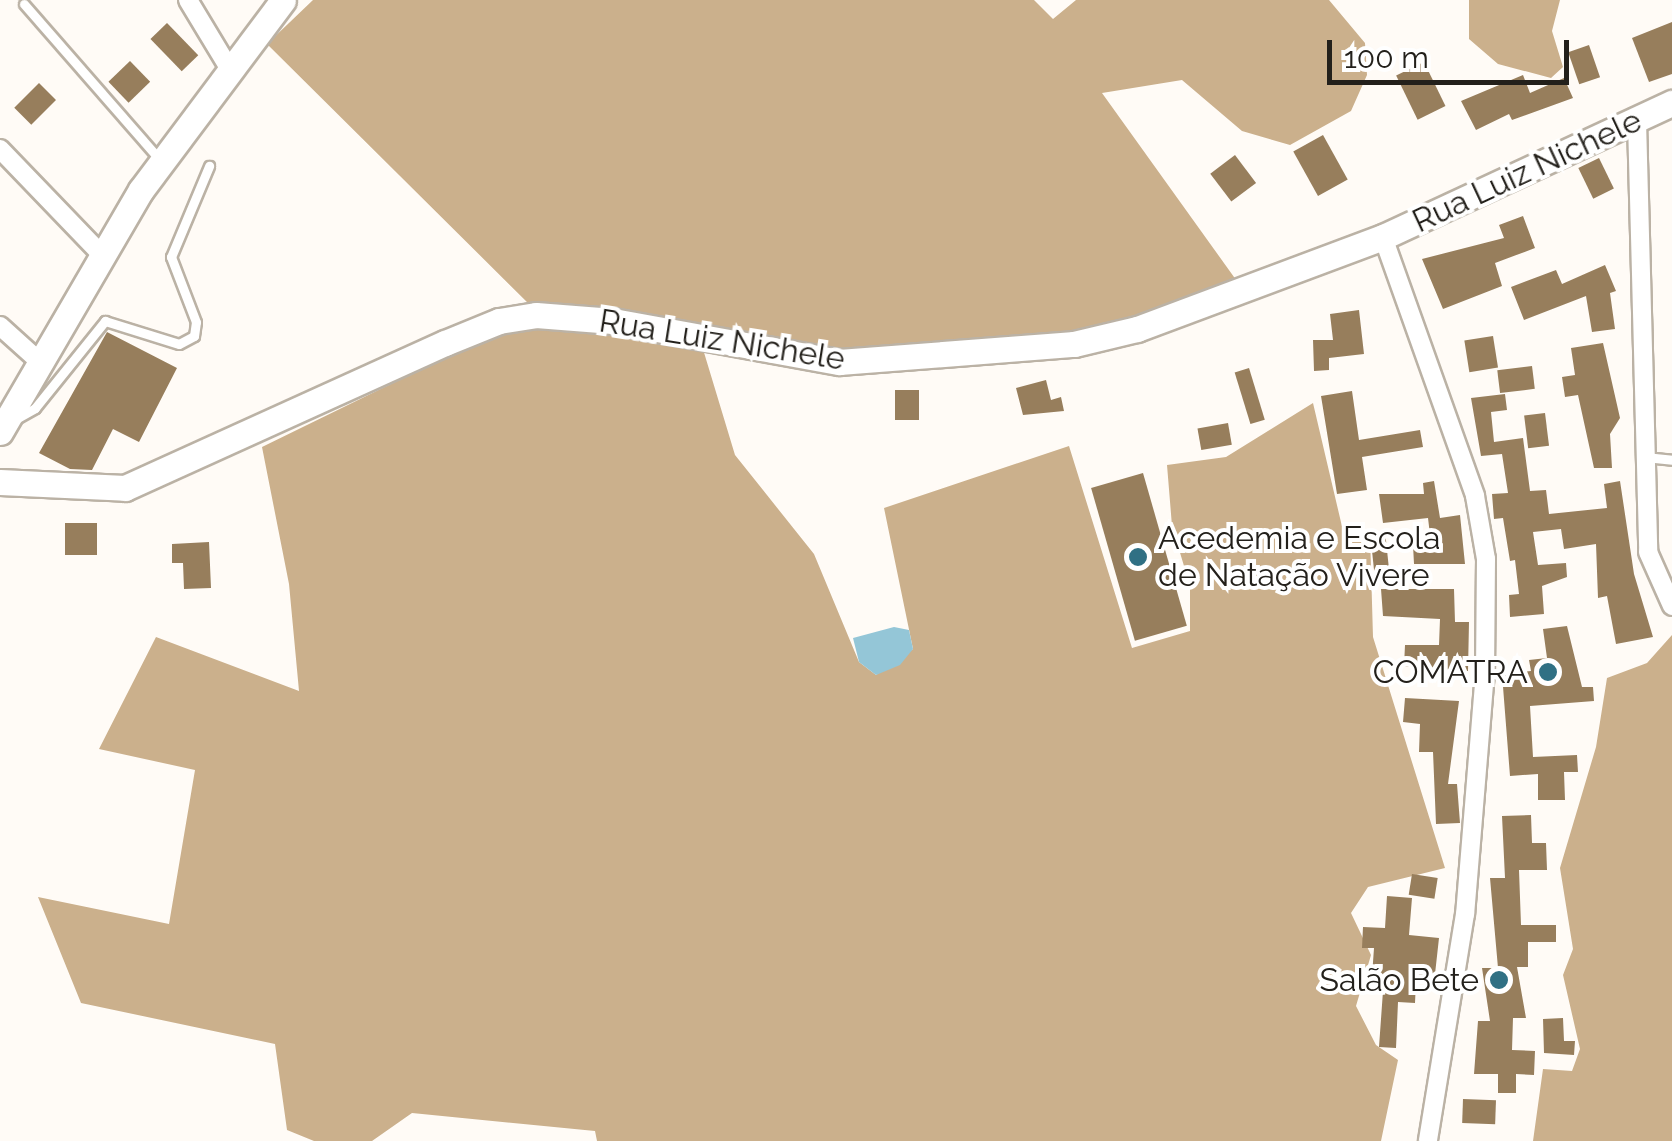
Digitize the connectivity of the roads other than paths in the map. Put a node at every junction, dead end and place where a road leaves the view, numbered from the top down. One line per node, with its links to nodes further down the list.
1 (188, 0): 4 (street)
2 (284, 0): 4 (street)
3 (24, 4): 8 (lane)
4 (228, 68): 8 (street)
5 (1672, 104): 6 (street, Rua Luiz Nichele)
6 (1637, 121): 10 (street, Rua Luiz Nichele); 15 (street)
7 (0, 150): 11 (street)
8 (161, 161): 11 (street)
9 (209, 166): 14 (lane)
10 (1383, 238): 17 (street, Rua Luiz Nichele); 19 (street)
11 (101, 254): 13 (street)
12 (0, 326): 13 (street)
13 (40, 362): 14 (street)
14 (2, 425)
15 (1642, 456): 16 (lane); 18 (street)
16 (1672, 460)
17 (0, 482)
18 (1672, 606)
19 (1428, 1141)

